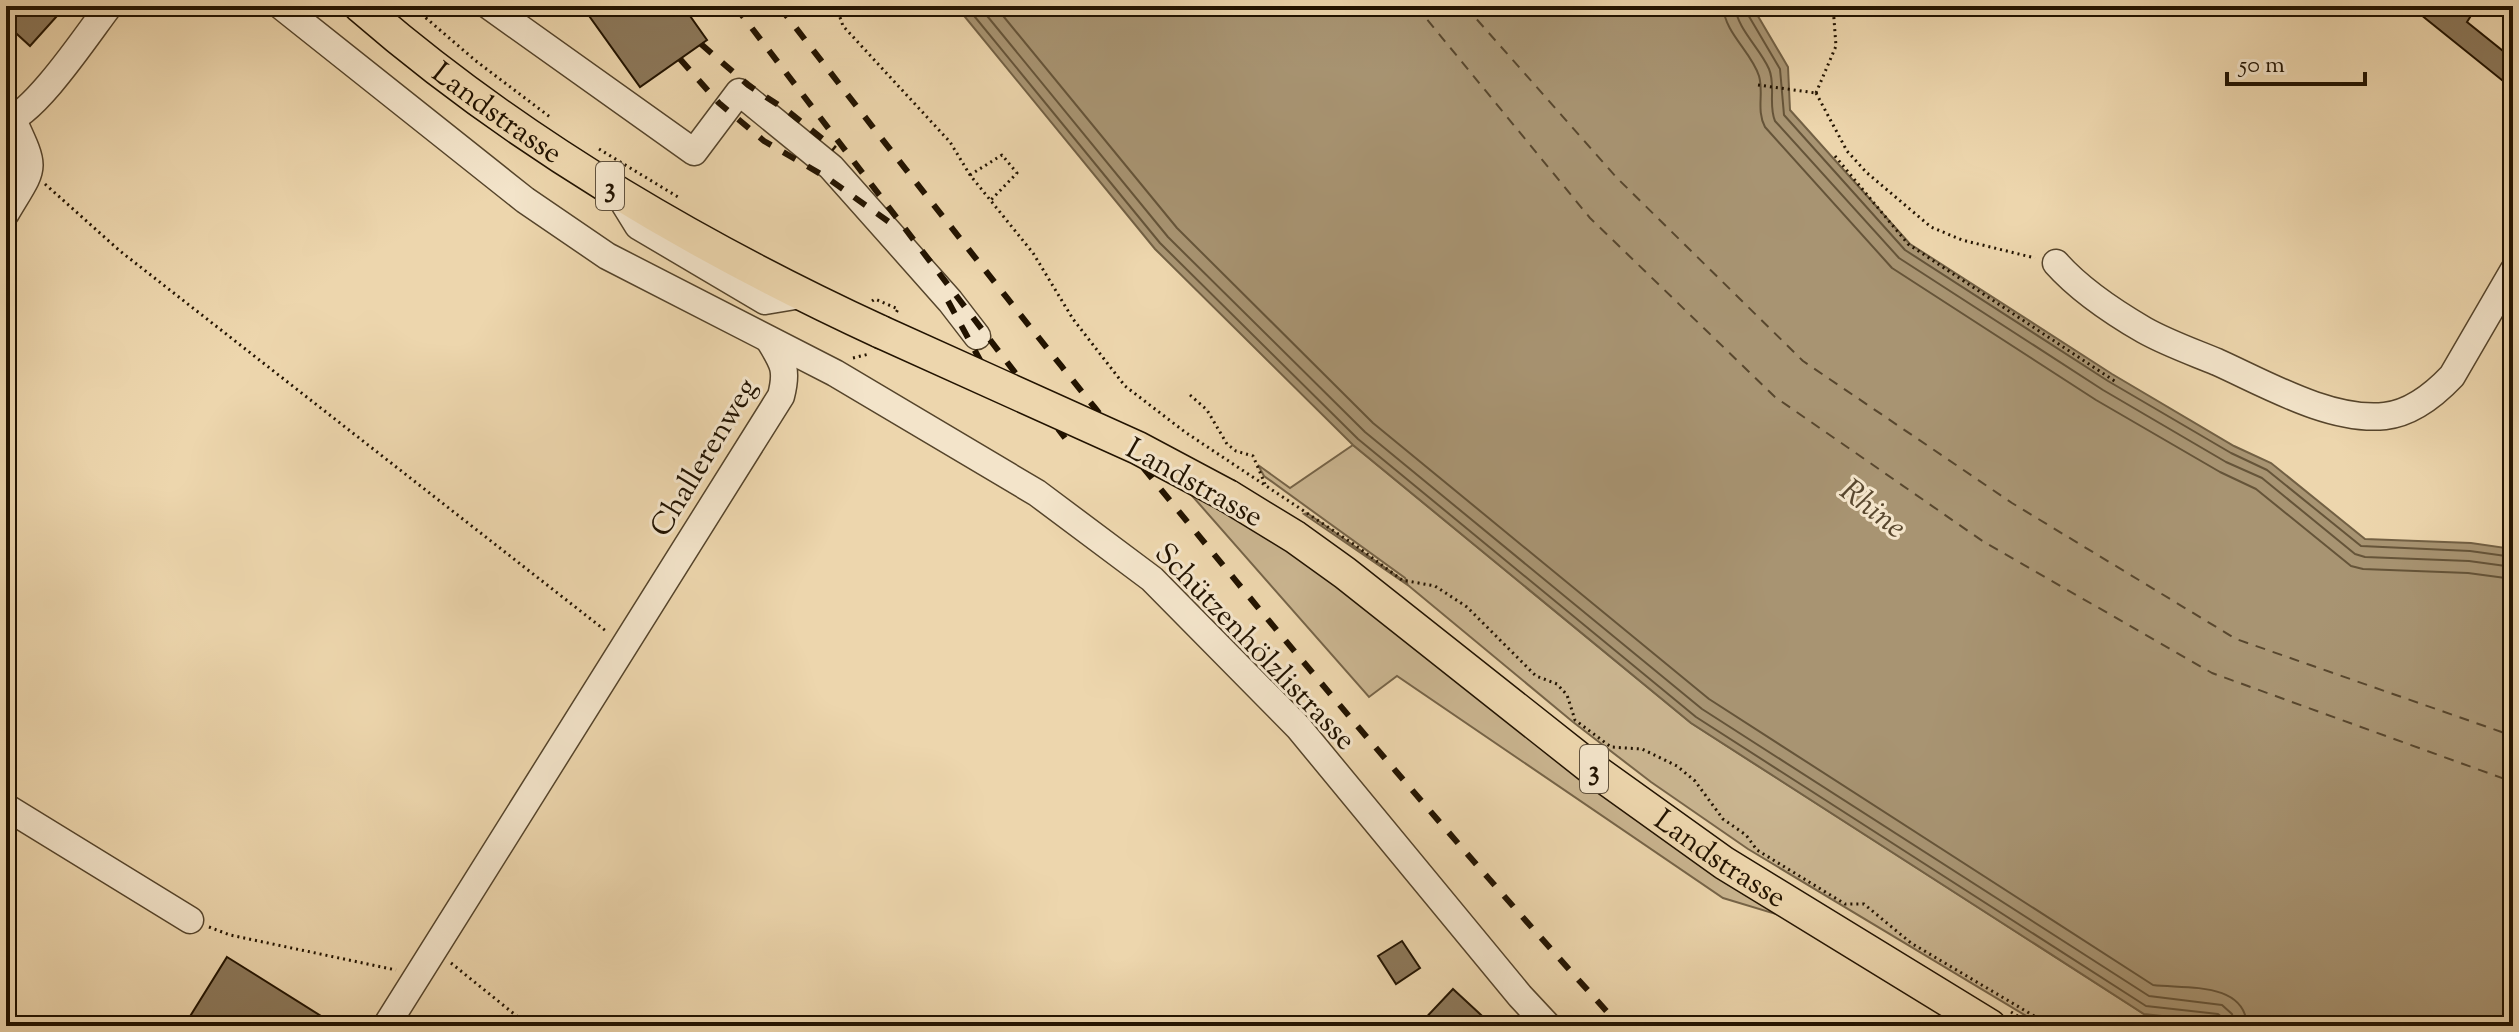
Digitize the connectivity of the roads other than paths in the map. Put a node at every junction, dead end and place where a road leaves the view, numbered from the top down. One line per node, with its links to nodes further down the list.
1 (109, 6): 5 (street)
2 (281, 6): 10 (street, Challerenweg)
3 (360, 6): 13 (main road, Landstrasse / 3, bridge)
4 (489, 6): 9 (street)
5 (10, 120): 6 (street)
6 (6, 213)
7 (2056, 263): 8 (street)
8 (2513, 271)
9 (977, 336)
10 (768, 340): 14 (street, Challerenweg); 15 (street, Schützenhölzlistrasse)
11 (6, 807): 12 (street)
12 (190, 920)
13 (1999, 1018)
14 (386, 1026)
15 (1548, 1026)

